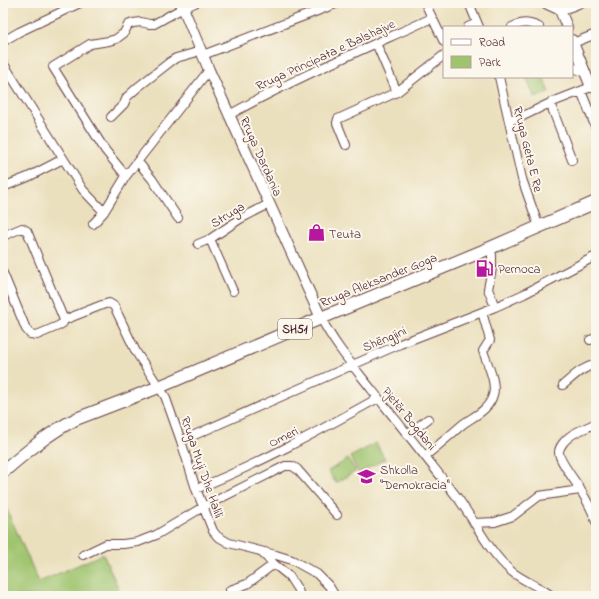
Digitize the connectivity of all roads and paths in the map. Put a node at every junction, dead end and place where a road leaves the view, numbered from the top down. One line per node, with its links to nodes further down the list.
1 (80, 3): 19 (street)
2 (195, 3): 8 (street)
3 (338, 3): 10 (street)
4 (434, 3): 9 (street)
5 (543, 3): 11 (street)
6 (580, 3): 11 (street)
7 (472, 4): 13 (street)
8 (182, 5): 23 (street, Rruga Dardania); 42 (street)
9 (425, 5): 12 (street)
10 (321, 6): 23 (street)
11 (558, 7): 16 (street)
12 (432, 18): 18 (street); 21 (street, Rruga Principata e Balshajve)
13 (478, 25)
14 (515, 26): 15 (street)
15 (537, 26)
16 (567, 26)
17 (596, 34): 20 (street)
18 (443, 37)
19 (3, 42)
20 (573, 42)
21 (376, 43): 32 (street); 34 (street, Rruga Principata e Balshajve)
22 (573, 44): 28 (street)
23 (202, 52): 27 (street, Rruga Dardania); 35 (street)
24 (443, 56): 32 (street)
25 (3, 64): 39 (street)
26 (573, 67): 28 (street)
27 (209, 70): 34 (street, Rruga Dardania); 41 (street)
28 (585, 73): 30 (street)
29 (499, 78): 36 (street, Rruga Geta E Re)
30 (594, 86): 31 (street)
31 (581, 91): 33 (street); 37 (street)
32 (397, 92): 38 (street)
33 (550, 103): 36 (street); 40 (street)
34 (229, 115): 45 (street, Rruga Dardania)
35 (111, 117)
36 (509, 119): 49 (street, Rruga Geta E Re)
37 (596, 128)
38 (346, 145)
39 (63, 158): 43 (street); 46 (street)
40 (572, 160)
41 (138, 162): 42 (street); 47 (street)
42 (126, 176): 46 (street)
43 (4, 184)
44 (596, 202): 49 (main road, Rruga Aleksander Goga / SH51)
45 (269, 204): 51 (street, Struga); 59 (street, Rruga Dardania)
46 (104, 212): 48 (street)
47 (178, 218)
48 (93, 224)
49 (539, 227): 53 (main road, Rruga Aleksander Goga / SH51)
50 (3, 236): 60 (street)
51 (210, 239): 52 (street, Struga); 56 (street)
52 (198, 244)
53 (490, 248): 57 (street); 59 (main road, Rruga Aleksander Goga / SH51)
54 (596, 256): 57 (street, Shëngjini)
55 (3, 272): 60 (street)
56 (233, 291)
57 (495, 307): 58 (street, Shëngjini)
58 (482, 312): 62 (street, Shëngjini); 70 (street)
59 (321, 318): 62 (street, Pjetër Bogdani); 64 (main road, Rruga Aleksander Goga / SH51)
60 (64, 320): 64 (street, Rruga Muji Dhe Halili)
61 (596, 364): 63 (street)
62 (352, 365): 65 (street, Pjetër Bogdani); 69 (street, Shëngjini)
63 (563, 385)
64 (159, 387): 69 (street, Rruga Muji Dhe Halili); 71 (main road, Rruga Aleksander Goga / SH51)
65 (378, 398): 68 (street, Pjetër Bogdani); 72 (street, Omeri)
66 (428, 419): 68 (street)
67 (596, 423): 73 (street)
68 (407, 435): 70 (street, Pjetër Bogdani)
69 (181, 441): 72 (street, Rruga Muji Dhe Halili)
70 (425, 456): 77 (street, Pjetër Bogdani)
71 (3, 472)
72 (196, 489): 74 (street, Rruga Muji Dhe Halili)
73 (580, 490): 76 (street); 77 (street)
74 (203, 507): 75 (street); 78 (street, Rruga Muji Dhe Halili); 79 (street)
75 (337, 515)
76 (595, 517)
77 (474, 523): 84 (street, Pjetër Bogdani)
78 (261, 551): 80 (street); 83 (street, Rruga Muji Dhe Halili)
79 (83, 555)
80 (274, 564): 81 (street); 82 (street)
81 (230, 590)
82 (300, 596)
83 (335, 596)
84 (552, 596)

